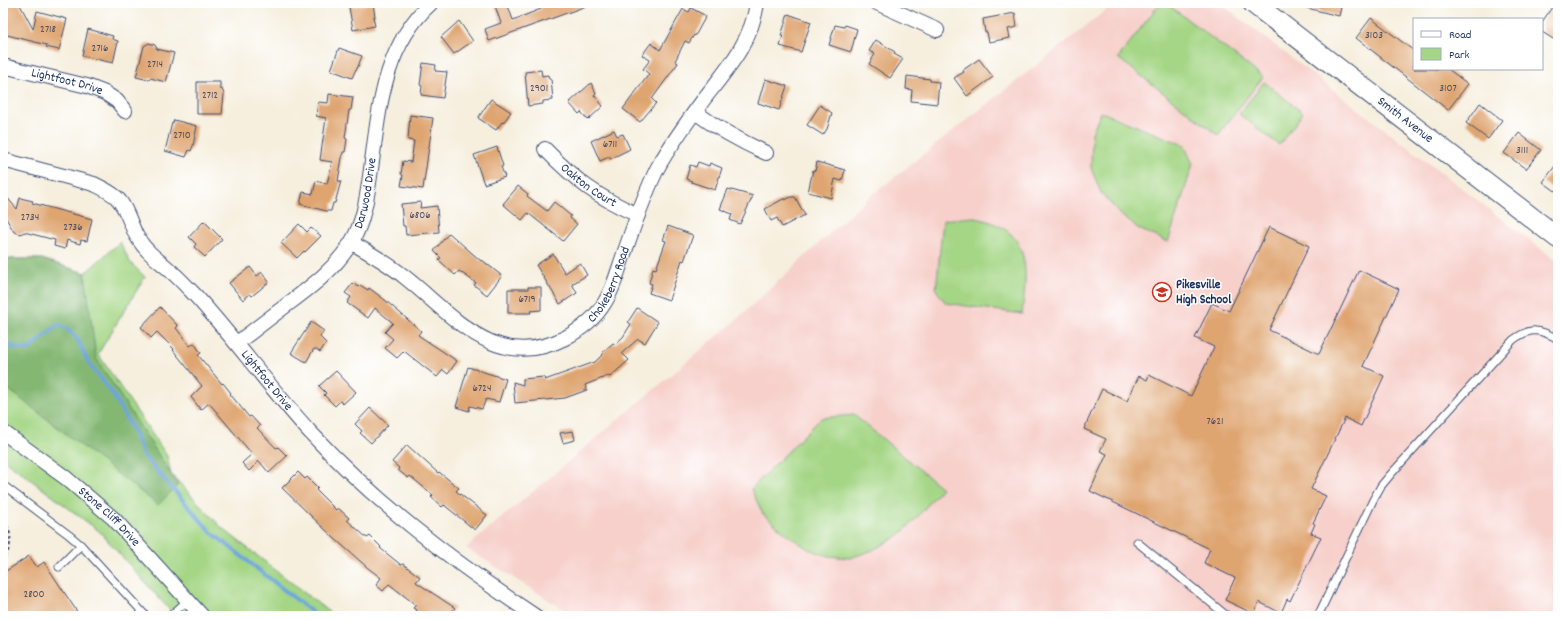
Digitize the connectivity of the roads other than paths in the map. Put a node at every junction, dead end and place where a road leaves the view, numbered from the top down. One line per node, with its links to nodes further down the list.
1 (757, 3): 8 (street, Chokeberry Road)
2 (877, 3): 5 (street)
3 (1253, 3): 13 (main road, Smith Avenue)
4 (423, 6): 14 (street, Darwood Drive)
5 (937, 30)
6 (3, 66): 7 (street, Lightfoot Drive)
7 (125, 111)
8 (695, 112): 10 (street); 12 (street, Chokeberry Road)
9 (545, 149): 12 (street, Oakton Court)
10 (766, 153)
11 (3, 160): 16 (street, Lightfoot Drive)
12 (638, 215): 14 (street, Chokeberry Road)
13 (1558, 238)
14 (352, 242): 16 (street, Darwood Drive)
15 (1558, 339): 28 (lane)
16 (237, 343): 26 (street, Lightfoot Drive)
17 (3, 432): 22 (street, Stone Cliff Drive)
18 (3, 485): 20 (lane)
19 (1137, 542): 27 (lane)
20 (81, 545): 21 (lane); 23 (lane)
21 (59, 567)
22 (188, 600): 24 (lane); 25 (street, Stone Cliff Drive)
23 (145, 616)
24 (170, 616)
25 (202, 616)
26 (535, 616)
27 (1227, 616)
28 (1318, 616)

